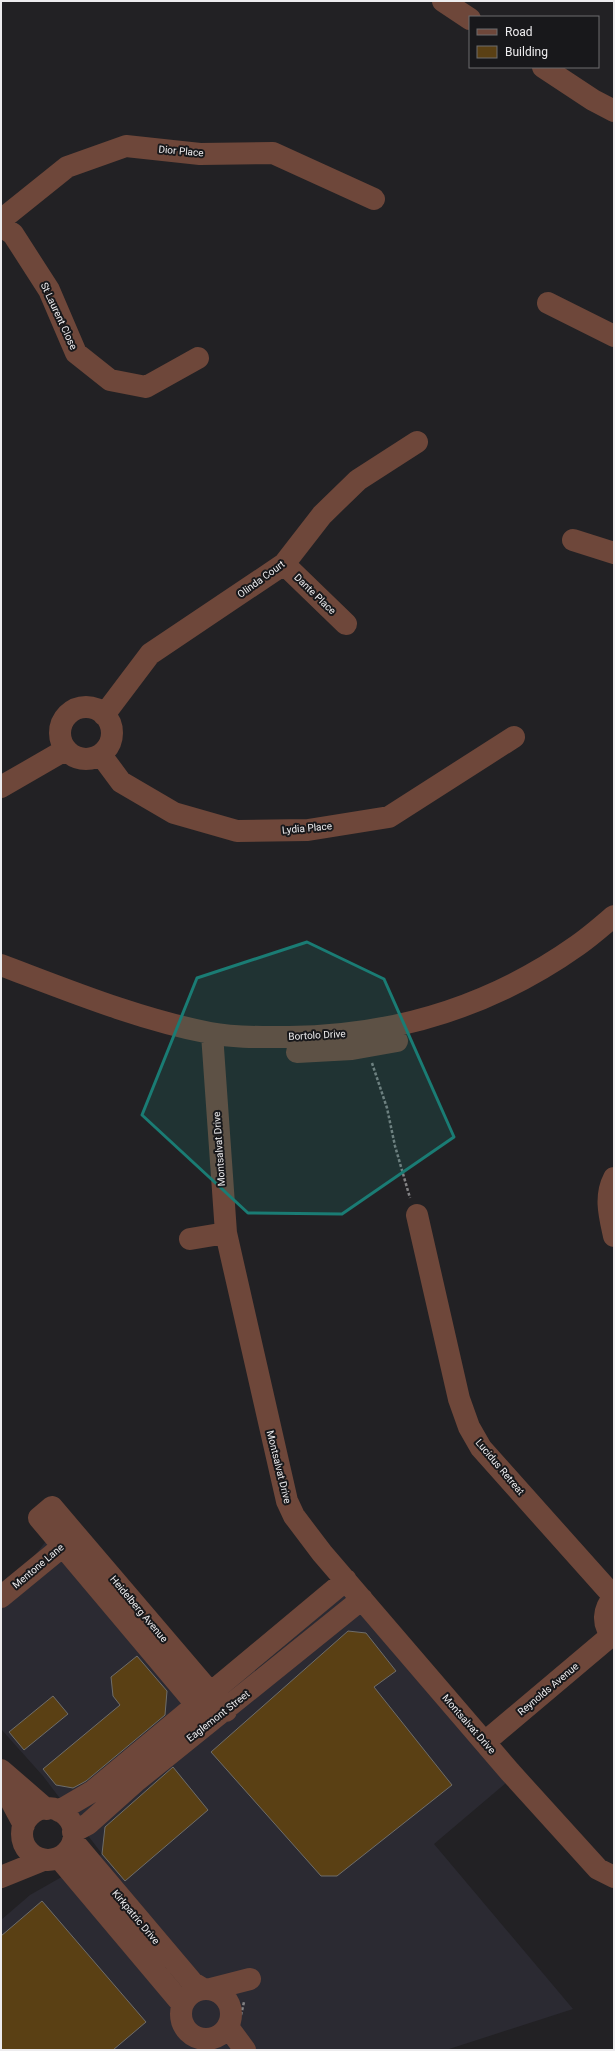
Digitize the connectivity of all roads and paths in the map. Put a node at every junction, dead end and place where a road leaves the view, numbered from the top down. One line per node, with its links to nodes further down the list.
1 (443, 1): 2 (street)
2 (469, 18)
3 (544, 68): 4 (street)
4 (614, 111)
5 (374, 199): 6 (street, Dior Place)
6 (1, 220)
7 (1, 226): 10 (street, St Laurent Close)
8 (548, 303): 9 (street)
9 (614, 336)
10 (198, 358)
11 (417, 442): 14 (street, Olinda Court)
12 (573, 540): 13 (street)
13 (614, 553)
14 (284, 564): 15 (street, Dante Place); 16 (street, Olinda Court)
15 (346, 624)
16 (104, 715): 18 (street); 19 (street)
17 (514, 737): 19 (street, Lydia Place)
18 (65, 750): 19 (street); 20 (street)
19 (101, 755)
20 (1, 787)
21 (614, 916): 25 (street, Bortolo Drive)
22 (614, 935): 25 (street, Bortolo Drive)
23 (1, 965): 25 (street, Bortolo Drive)
24 (1, 980): 25 (street, Bortolo Drive)
25 (212, 1041): 29 (street, Montsalvat Drive)
26 (372, 1060): 28 (path)
27 (614, 1178): 30 (street)
28 (417, 1215): 36 (street, Lucidus Retreat)
29 (226, 1234): 31 (street); 34 (street, Montsalvat Drive)
30 (614, 1236)
31 (190, 1239)
32 (46, 1512): 33 (street, Heidelberg Avenue)
33 (70, 1540): 35 (street, Mentone Lane); 39 (street, Heidelberg Avenue)
34 (346, 1580): 37 (street, Montsalvat Drive); 39 (street)
35 (1, 1597)
36 (614, 1597): 38 (street)
37 (362, 1599): 40 (street, Eaglemont Street); 41 (street, Montsalvat Drive)
38 (613, 1636): 41 (street, Reynolds Avenue)
39 (203, 1699): 40 (street, Heidelberg Avenue); 44 (street)
40 (218, 1716): 46 (street, Eaglemont Street)
41 (485, 1742): 50 (street, Montsalvat Drive)
42 (1, 1770): 44 (street)
43 (1, 1782): 45 (street)
44 (52, 1810): 45 (street); 46 (street)
45 (23, 1828): 47 (street); 48 (street)
46 (73, 1836): 47 (street); 51 (street, Kirkpatric Drive)
47 (51, 1859): 49 (street); 52 (street, Kirkpatric Drive)
48 (1, 1871)
49 (1, 1877)
50 (614, 1877)
51 (207, 1989): 52 (street); 53 (street); 53 (street)
52 (182, 2004): 53 (street)
53 (224, 2032): 54 (street)
54 (245, 2050)

